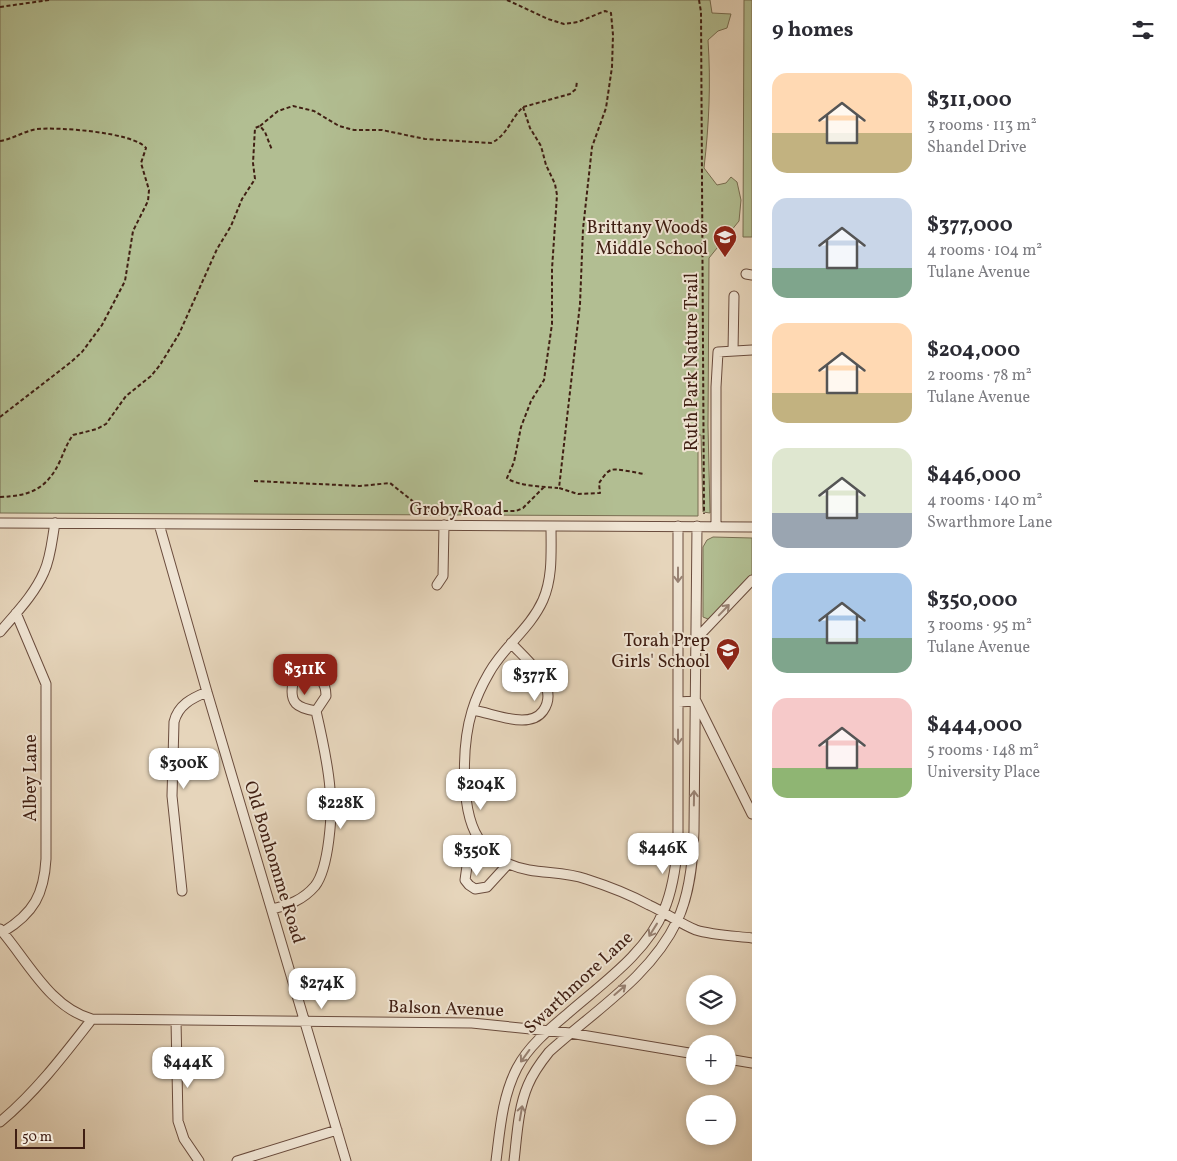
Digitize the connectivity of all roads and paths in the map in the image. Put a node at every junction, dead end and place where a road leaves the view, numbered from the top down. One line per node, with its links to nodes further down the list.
1 (49, 0): 4 (path)
2 (507, 0): 17 (path)
3 (699, 0): 19 (path, Ruth Park Nature Trail)
4 (0, 7)
5 (577, 81): 6 (path)
6 (522, 107): 7 (path); 16 (path)
7 (260, 126): 9 (path); 18 (path)
8 (0, 141): 13 (path)
9 (272, 150)
10 (734, 296): 12 (street)
11 (752, 350): 12 (street)
12 (733, 351): 27 (street)
13 (0, 417)
14 (645, 474): 17 (path)
15 (254, 481): 16 (path)
16 (544, 487): 17 (path)
17 (559, 488)
18 (0, 497)
19 (704, 514)
20 (0, 523): 21 (street)
21 (55, 523): 22 (street); 31 (street)
22 (159, 524): 23 (street, Groby Road); 35 (street, Old Bonhomme Road)
23 (444, 525): 24 (street, Groby Road); 30 (street)
24 (551, 526): 25 (street, Groby Road); 34 (street)
25 (678, 526): 26 (street, Groby Road); 37 (street, Swarthmore Lane, one-way to 37)
26 (697, 526): 27 (street, Groby Road); 33 (street, Swarthmore Lane)
27 (716, 526): 28 (street, Groby Road)
28 (752, 526)
29 (752, 580): 33 (street, one-way to 29)
30 (437, 586)
31 (16, 613): 32 (street); 47 (street, Albey Lane)
32 (0, 632)
33 (696, 640): 36 (street, Swarthmore Lane)
34 (511, 643): 38 (street); 38 (street)
35 (207, 692): 43 (street); 44 (street, Old Bonhomme Road)
36 (696, 701): 37 (street); 40 (street); 46 (street, Swarthmore Lane, one-way to 36)
37 (678, 702): 45 (street, Swarthmore Lane, one-way to 45)
38 (473, 710): 41 (street)
39 (316, 711): 39 (street); 44 (street)
40 (752, 814)
41 (481, 843): 42 (street); 42 (street)
42 (508, 864): 45 (street)
43 (182, 891)
44 (272, 910): 51 (street, Old Bonhomme Road)
45 (664, 912): 46 (street); 52 (street, Swarthmore Lane, one-way to 52)
46 (678, 920): 48 (street); 53 (street, Swarthmore Lane, one-way to 46)
47 (2, 930): 49 (street)
48 (752, 938)
49 (92, 1020): 50 (street, Balson Avenue); 57 (street)
50 (176, 1020): 51 (street, Balson Avenue); 59 (street)
51 (305, 1021): 52 (street, Balson Avenue); 58 (street, Old Bonhomme Road)
52 (546, 1031): 53 (street, Balson Avenue); 62 (street, Swarthmore Lane, one-way to 62)
53 (570, 1033): 54 (street, Balson Avenue); 63 (street, Swarthmore Lane, one-way to 53)
54 (686, 1052)
55 (736, 1060): 56 (street)
56 (752, 1063)
57 (0, 1122)
58 (337, 1130): 60 (street); 61 (street, Old Bonhomme Road)
59 (199, 1161)
60 (237, 1161)
61 (346, 1161)
62 (496, 1161)
63 (514, 1161)

